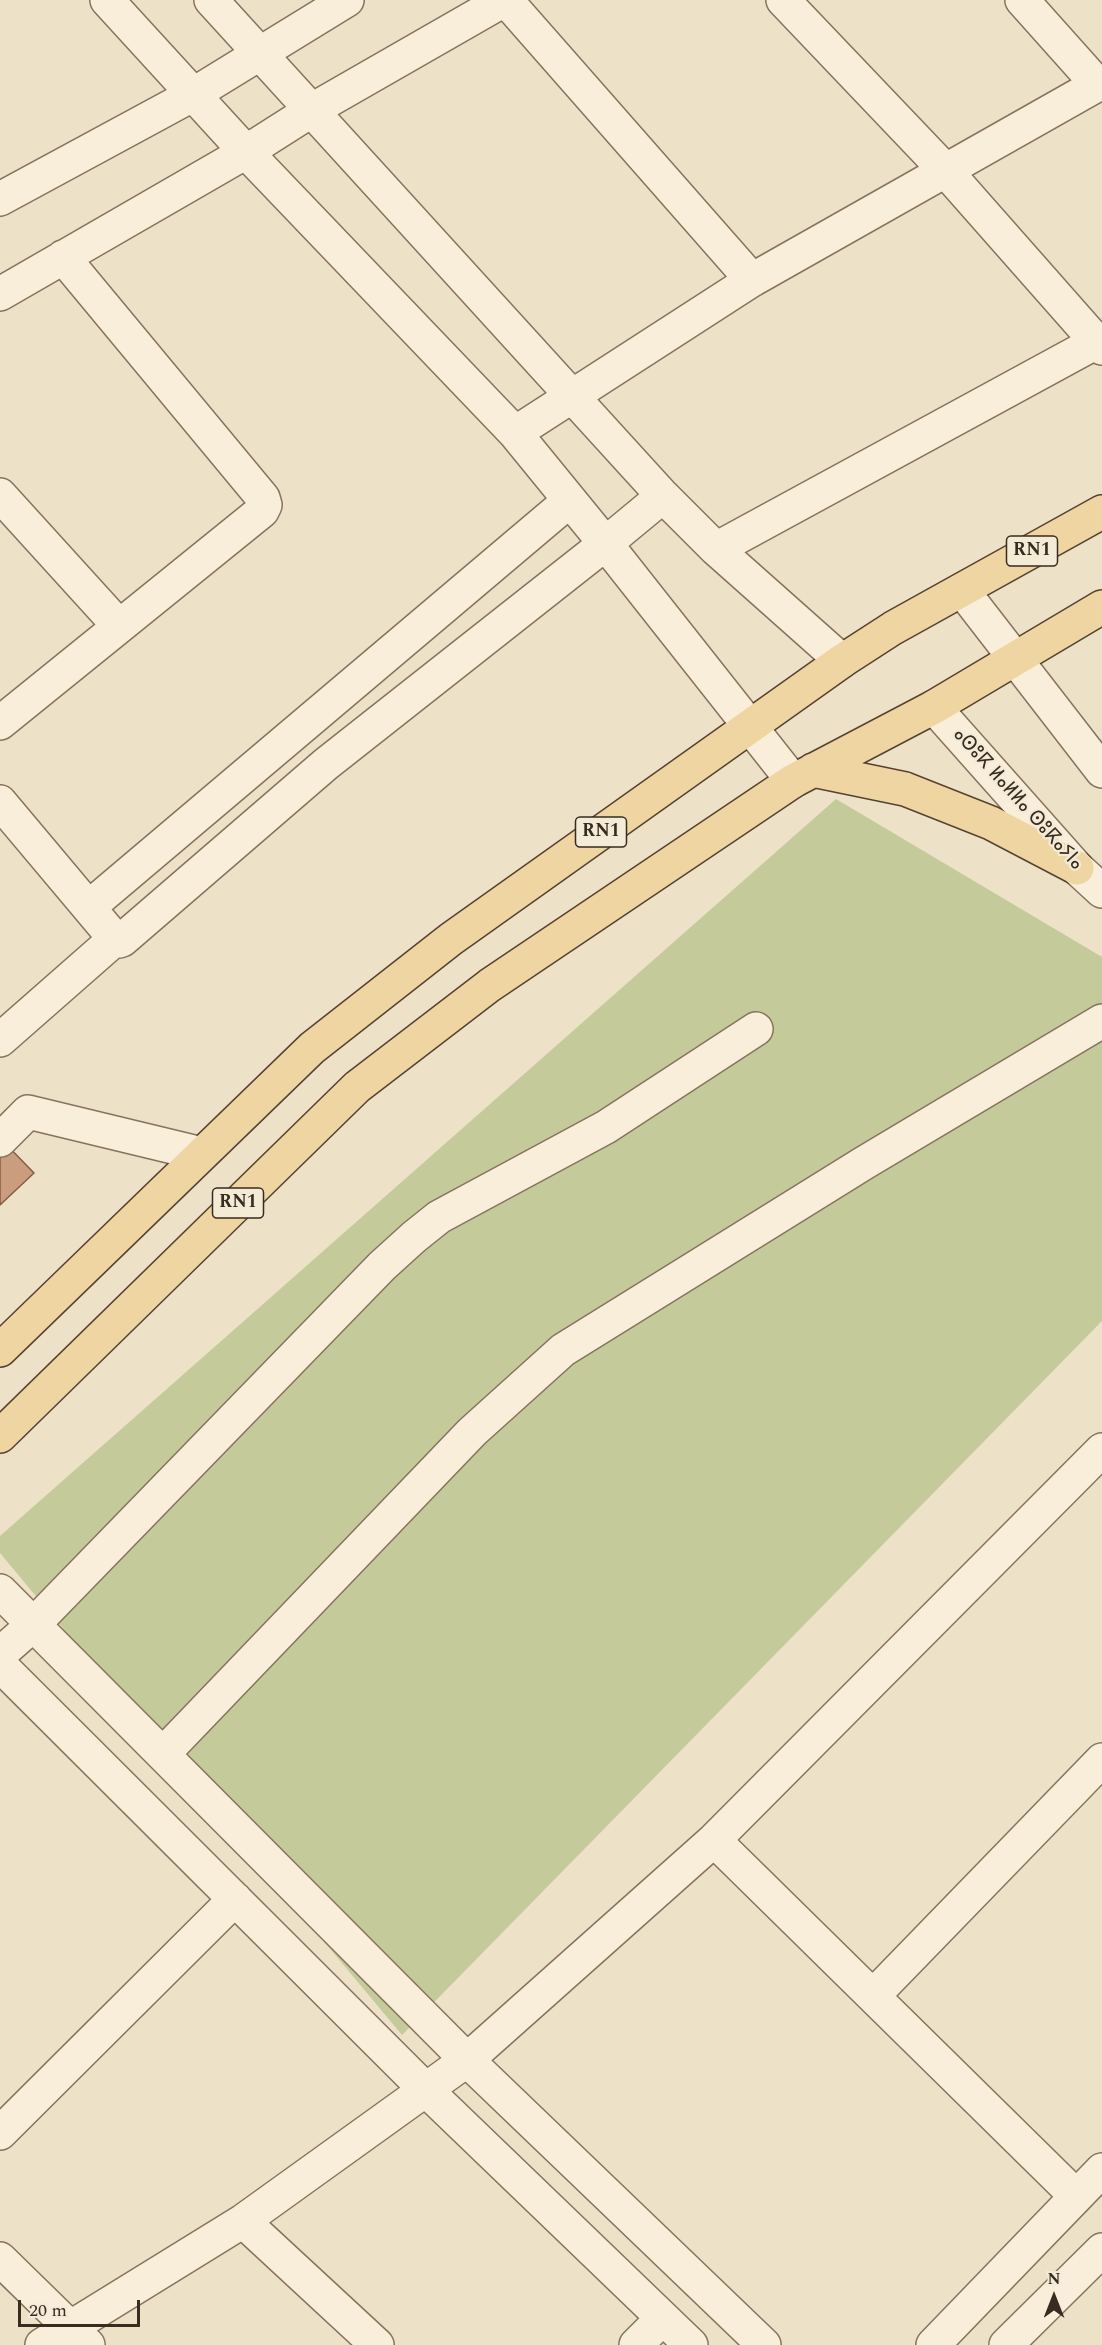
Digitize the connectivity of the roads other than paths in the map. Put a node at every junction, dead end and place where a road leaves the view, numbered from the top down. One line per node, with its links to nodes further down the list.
1 (106, 0): 9 (street)
2 (211, 0): 7 (street)
3 (347, 0): 7 (street)
4 (505, 0): 10 (street); 15 (street)
5 (783, 0): 12 (street)
6 (1023, 0): 8 (street)
7 (261, 53): 9 (street); 10 (street)
8 (1100, 83): 12 (street)
9 (194, 94): 11 (street); 13 (street)
10 (312, 110): 11 (street); 18 (street)
11 (246, 152): 14 (street); 19 (street)
12 (945, 170): 15 (street); 17 (street)
13 (0, 198)
14 (63, 257): 16 (street); 28 (street)
15 (752, 280): 18 (street)
16 (0, 294)
17 (1100, 343): 25 (street)
18 (572, 395): 19 (street); 21 (street)
19 (515, 434): 22 (street)
20 (0, 495): 28 (street)
21 (663, 496): 24 (street); 25 (street)
22 (569, 501): 24 (street); 34 (street)
23 (1102, 512): 26 (main road, RN1)
24 (605, 544): 33 (street); 35 (street)
25 (716, 549): 30 (street)
26 (962, 590): 29 (street); 30 (main road, RN1)
27 (1102, 607): 29 (main road, RN1)
28 (119, 626): 32 (street)
29 (1016, 659): 31 (main road, RN1); 36 (street)
30 (842, 661): 33 (main road, RN1)
31 (934, 707): 37 (main road, RN1); 39 (street, ⴰⵙⵓⴽ ⵍⴰⵍⵍⴰ ⵙⵓⴽⴰⵢⵏⴰ)
32 (0, 723)
33 (751, 726): 37 (street); 47 (main road, RN1)
34 (295, 732): 35 (street); 41 (street)
35 (326, 764): 42 (street)
36 (1102, 771)
37 (803, 775): 39 (main road); 49 (main road, RN1)
38 (0, 802): 41 (street)
39 (1077, 868): 40 (street, ⴰⵙⵓⴽ ⵍⴰⵍⵍⴰ ⵙⵓⴽⴰⵢⵏⴰ)
40 (1102, 891)
41 (89, 907): 42 (street)
42 (117, 940): 45 (street)
43 (1102, 1021): 55 (street)
44 (756, 1029): 52 (street)
45 (0, 1040)
46 (0, 1140): 47 (street)
47 (202, 1154): 48 (main road, RN1)
48 (0, 1350)
49 (0, 1436)
50 (1102, 1450): 57 (street)
51 (0, 1591): 52 (street)
52 (34, 1624): 53 (street); 55 (street)
53 (0, 1654)
54 (0, 1665): 58 (street)
55 (163, 1754): 60 (street)
56 (1102, 1760): 59 (street)
57 (714, 1840): 59 (street); 60 (street)
58 (235, 1899): 61 (street); 62 (street)
59 (873, 1996): 64 (street)
60 (467, 2060): 61 (street); 74 (street)
61 (426, 2090): 65 (street); 68 (street)
62 (0, 2133)
63 (1102, 2170): 64 (street)
64 (1076, 2196): 75 (street)
65 (243, 2221): 69 (street); 71 (street)
66 (1102, 2250): 76 (street)
67 (0, 2259): 69 (street)
68 (663, 2318): 72 (street); 73 (street)
69 (79, 2337): 70 (street)
70 (42, 2345)
71 (376, 2345)
72 (636, 2345)
73 (691, 2345)
74 (764, 2345)
75 (933, 2345)
76 (1006, 2345)

